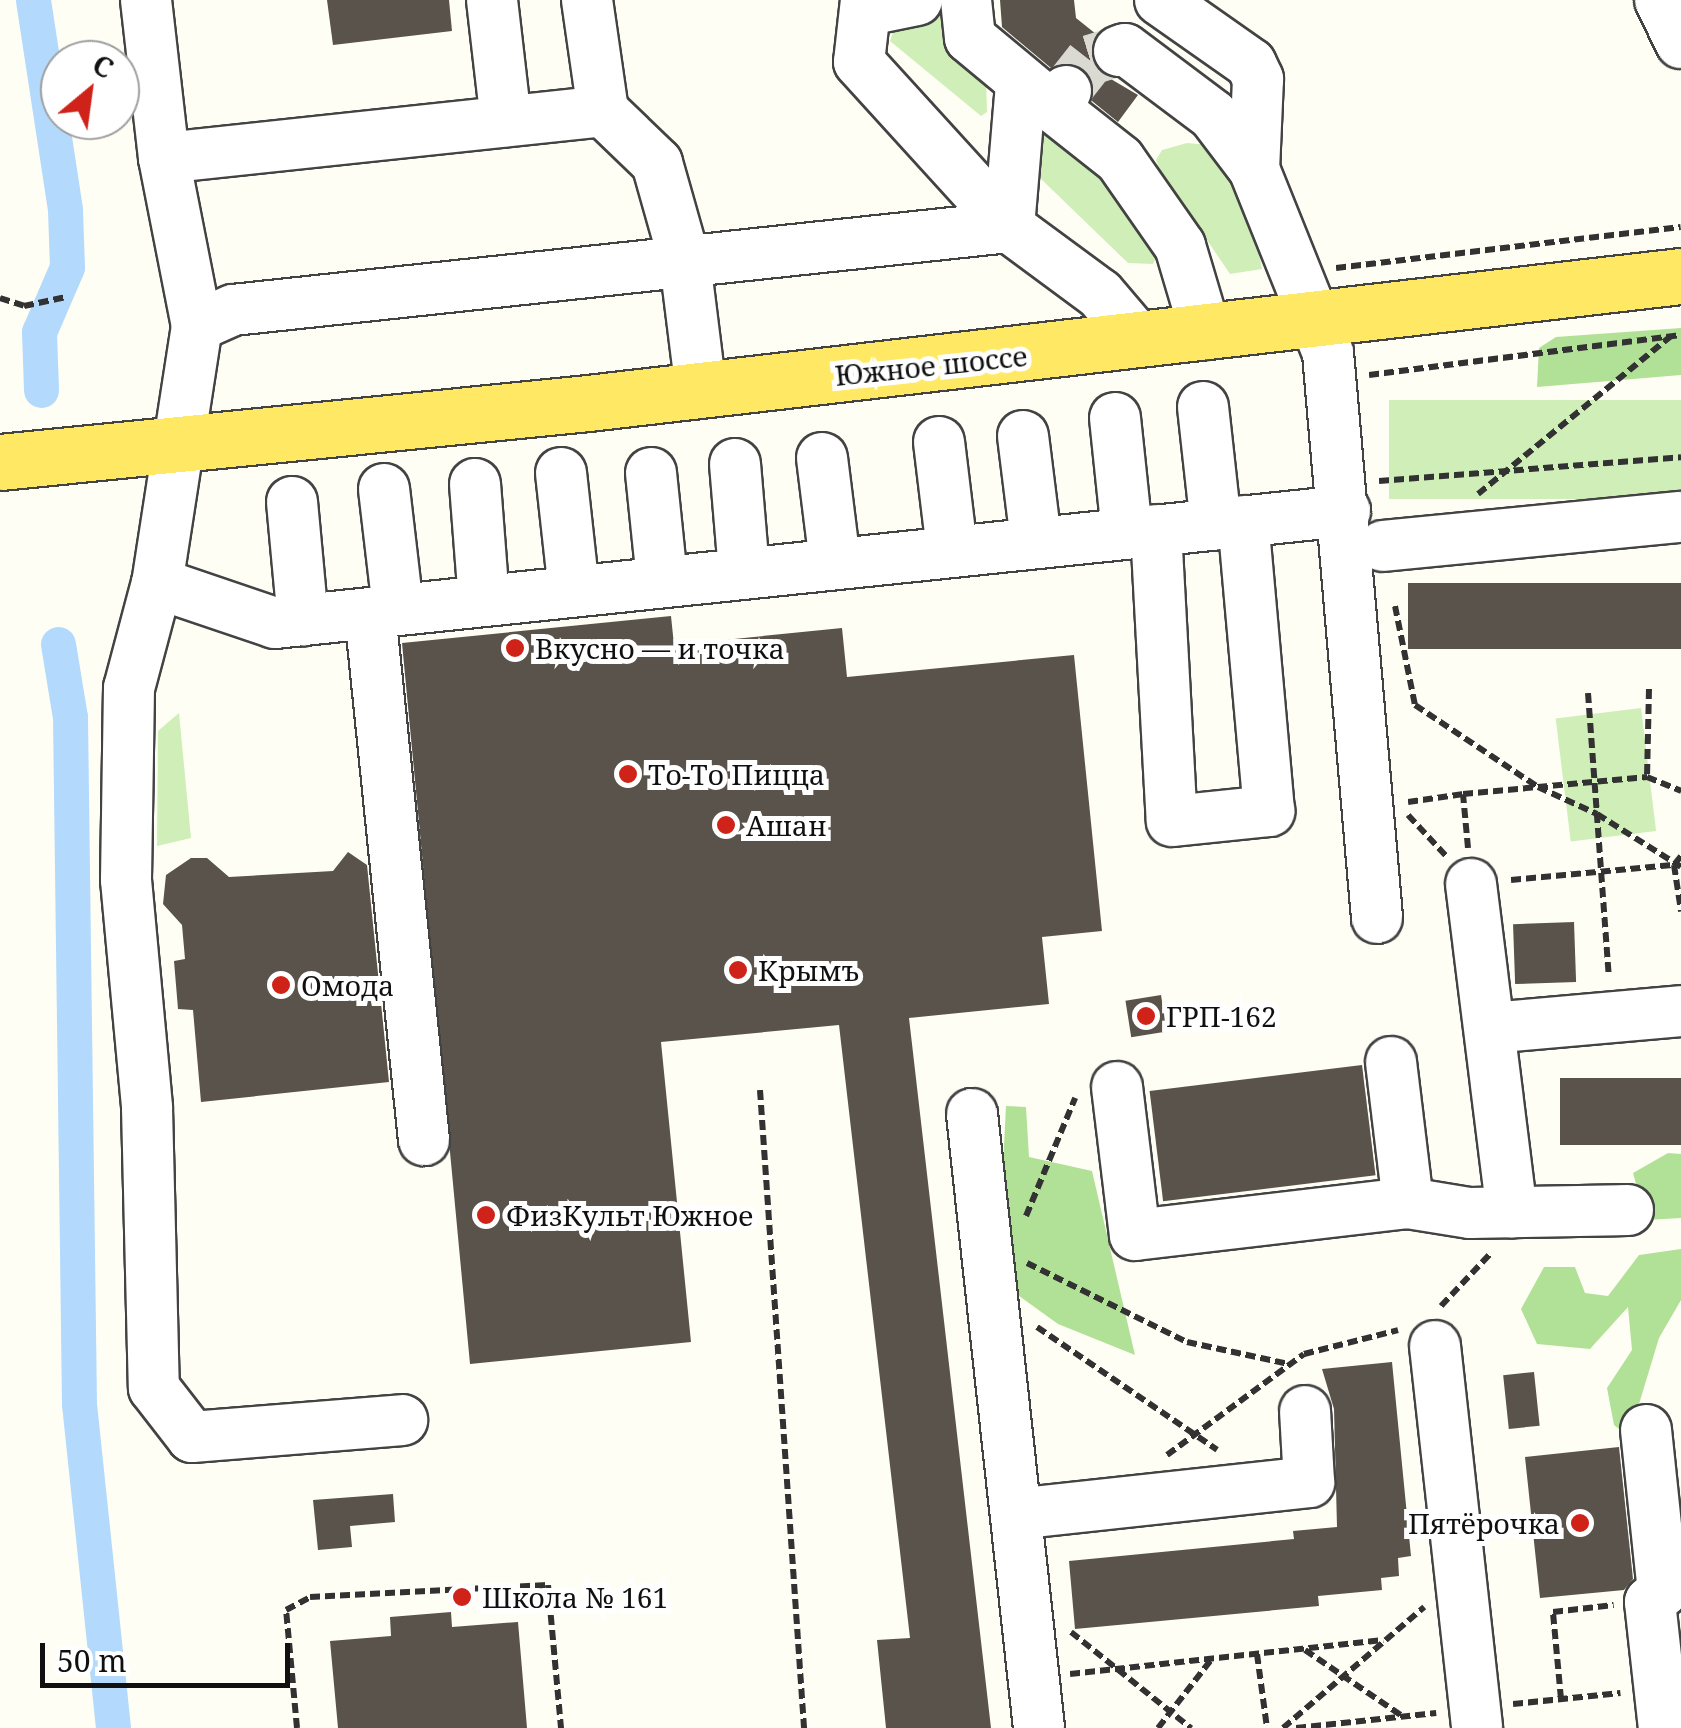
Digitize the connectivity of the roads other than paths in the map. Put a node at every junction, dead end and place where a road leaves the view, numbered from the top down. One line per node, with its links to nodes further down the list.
1 (146, 0): 14 (lane)
2 (492, 0): 13 (lane)
3 (587, 0): 12 (lane)
4 (917, 0): 8 (lane)
5 (966, 0): 11 (lane)
6 (1160, 0): 15 (lane)
7 (1660, 0): 9 (lane)
8 (867, 5): 16 (lane)
9 (1681, 43)
10 (1119, 51): 15 (lane)
11 (1047, 94): 16 (lane); 21 (lane)
12 (603, 111): 13 (lane); 17 (lane)
13 (506, 121): 14 (lane)
14 (164, 158): 20 (lane)
15 (1254, 169): 19 (lane)
16 (1009, 227): 17 (lane); 22 (lane)
17 (685, 262): 20 (lane); 23 (lane)
18 (1681, 276): 19 (main road, Южное шоссе)
19 (1306, 297): 21 (main road, Южное шоссе); 36 (lane)
20 (197, 326): 28 (lane)
21 (1206, 334): 22 (main road, Южное шоссе)
22 (1140, 342): 23 (main road, Южное шоссе)
23 (701, 390): 28 (main road, Южное шоссе)
24 (1203, 407): 39 (lane)
25 (1116, 418): 40 (lane)
26 (1023, 436): 41 (lane)
27 (939, 442): 43 (lane)
28 (180, 444): 30 (main road, Южное шоссе); 47 (lane)
29 (822, 458): 44 (lane)
30 (0, 462)
31 (735, 464): 45 (lane)
32 (562, 473): 48 (lane)
33 (651, 473): 46 (lane)
34 (475, 484): 49 (lane)
35 (384, 489): 50 (lane)
36 (1344, 498): 39 (lane); 53 (lane)
37 (292, 502): 51 (lane)
38 (1681, 516): 42 (lane)
39 (1230, 522): 40 (lane); 40 (lane)
40 (1142, 531): 41 (lane)
41 (1036, 541): 43 (lane)
42 (1400, 543)
43 (952, 550): 44 (lane)
44 (834, 562): 45 (lane)
45 (744, 572): 46 (lane)
46 (662, 580): 48 (lane)
47 (157, 583): 51 (lane); 65 (lane)
48 (574, 590): 49 (lane)
49 (484, 600): 50 (lane)
50 (384, 611): 51 (lane); 59 (lane)
51 (304, 620)
52 (1470, 873): 55 (lane)
53 (1377, 918)
54 (1681, 1011): 55 (lane)
55 (1491, 1028): 62 (lane)
56 (1391, 1062): 60 (lane)
57 (1097, 1089): 60 (lane)
58 (972, 1114): 67 (lane)
59 (424, 1140)
60 (1408, 1203): 62 (lane)
61 (1628, 1210): 62 (lane)
62 (1520, 1212)
63 (1430, 1335): 71 (lane)
64 (1305, 1412): 67 (lane)
65 (402, 1420)
66 (1646, 1430): 68 (lane)
67 (1016, 1514): 70 (lane)
68 (1665, 1594): 72 (lane)
69 (1681, 1727): 72 (lane)
70 (1039, 1728)
71 (1477, 1728)
72 (1667, 1728)

